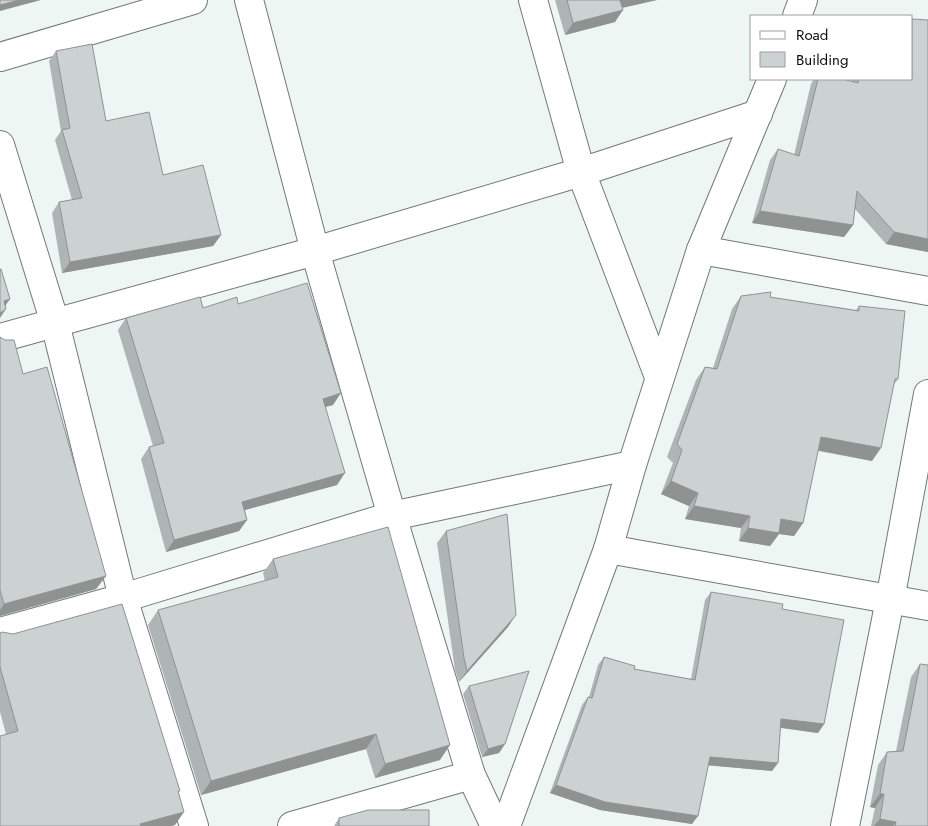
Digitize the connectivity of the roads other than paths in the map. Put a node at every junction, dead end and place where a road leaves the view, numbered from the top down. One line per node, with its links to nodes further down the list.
1 (194, 0): 6 (street)
2 (249, 0): 12 (street)
3 (533, 0): 10 (street)
4 (803, 0): 5 (street)
5 (797, 15)
6 (0, 57)
7 (772, 80): 8 (street)
8 (758, 114): 10 (street); 11 (street)
9 (0, 145): 14 (street)
10 (581, 172): 12 (street); 16 (street)
11 (701, 250): 13 (street); 16 (street)
12 (315, 251): 14 (street); 19 (street)
13 (928, 291)
14 (55, 323): 15 (street); 21 (street)
15 (0, 338)
16 (659, 377): 18 (street)
17 (928, 394): 22 (street)
18 (632, 465): 19 (street); 20 (street)
19 (392, 516): 21 (street); 25 (street)
20 (608, 549): 22 (street); 29 (street)
21 (123, 598): 24 (street); 26 (street)
22 (890, 600): 23 (street); 30 (street)
23 (928, 606)
24 (0, 632)
25 (471, 775): 27 (street); 28 (street)
26 (194, 826)
27 (292, 826)
28 (495, 826)
29 (506, 826)
30 (844, 826)

